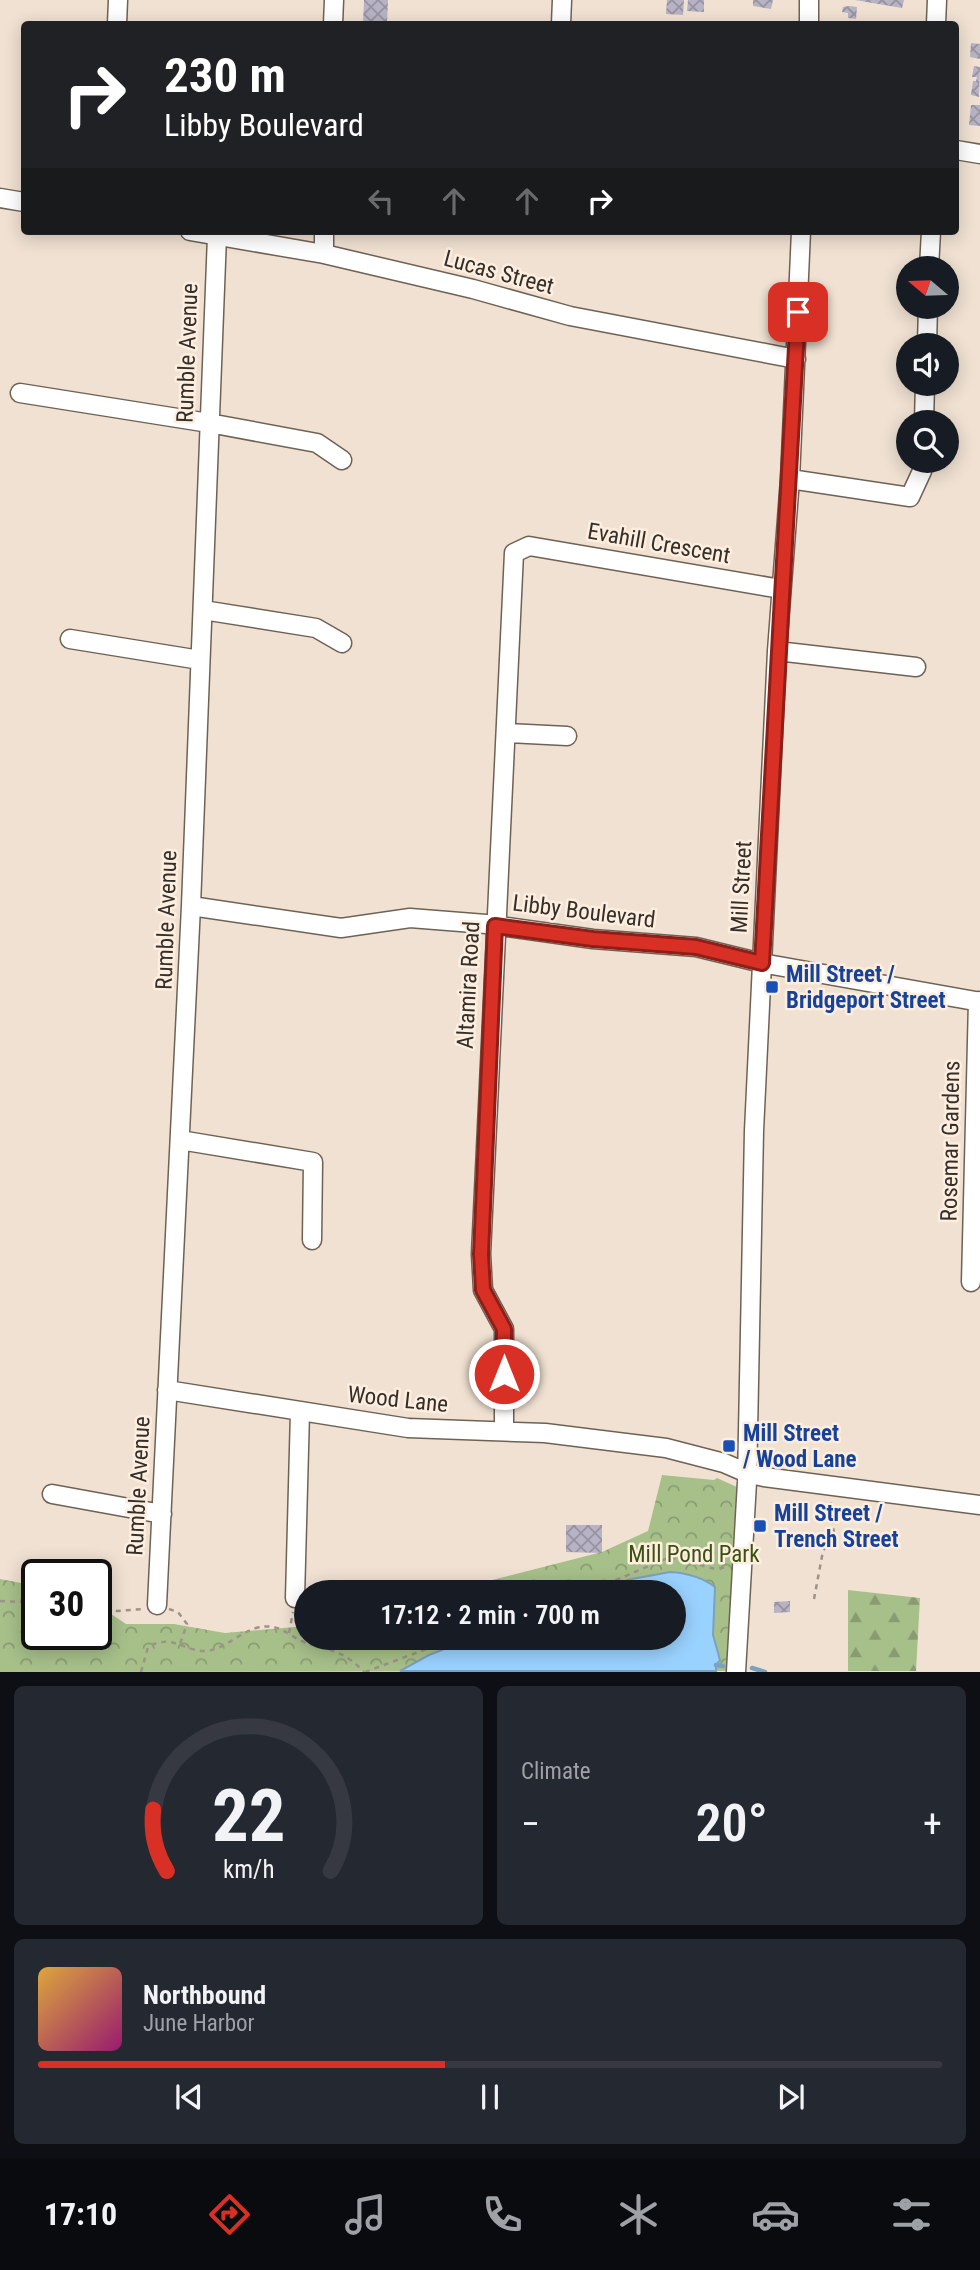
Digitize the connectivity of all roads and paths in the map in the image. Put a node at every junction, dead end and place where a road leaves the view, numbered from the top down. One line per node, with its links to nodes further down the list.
1 (118, 0): 6 (street)
2 (334, 0): 7 (street)
3 (562, 0): 8 (street)
4 (810, 0): 9 (street)
5 (937, 0): 10 (street)
6 (117, 21)
7 (333, 21)
8 (561, 21)
9 (809, 21)
10 (936, 21)
11 (959, 150): 12 (street)
12 (980, 154)
13 (0, 198): 14 (street)
14 (21, 202)
15 (212, 235): 19 (street, Lucas Street)
16 (324, 235): 20 (street)
17 (801, 235): 22 (street, Mill Street)
18 (931, 235): 21 (street)
19 (217, 236): 20 (street, Lucas Street); 24 (street, Rumble Avenue)
20 (324, 254): 22 (street, Lucas Street)
21 (930, 256)
22 (796, 359): 27 (street, Mill Street)
23 (20, 393): 24 (street)
24 (209, 423): 25 (street); 30 (street, Rumble Avenue)
25 (342, 460)
26 (921, 473): 27 (street)
27 (790, 479): 29 (street, Mill Street)
28 (529, 546): 29 (street, Evahill Crescent); 36 (street, Altamira Road)
29 (781, 589): 33 (street, Mill Street)
30 (203, 610): 32 (street); 34 (street, Rumble Avenue)
31 (70, 639): 34 (street)
32 (342, 643)
33 (777, 651): 35 (street); 40 (street, Mill Street)
34 (200, 660): 38 (street, Rumble Avenue)
35 (916, 667)
36 (506, 733): 37 (street); 39 (street, Altamira Road)
37 (567, 736)
38 (191, 906): 39 (street, Libby Boulevard); 42 (street, Rumble Avenue)
39 (495, 926): 40 (street, Libby Boulevard); 47 (street, Altamira Road)
40 (762, 963): 41 (street, Libby Boulevard); 48 (street, Mill Street)
41 (979, 1002): 44 (street, Rosemar Gardens)
42 (180, 1140): 43 (street); 45 (street, Rumble Avenue)
43 (312, 1240)
44 (971, 1282)
45 (167, 1390): 46 (street, Wood Lane); 52 (street, Rumble Avenue)
46 (300, 1412): 47 (street, Wood Lane); 54 (street)
47 (504, 1431): 48 (street, Wood Lane)
48 (747, 1474): 51 (street, Wood Lane); 67 (street, Mill Street)
49 (830, 1493): 56 (path)
50 (52, 1494): 52 (street)
51 (980, 1505)
52 (162, 1514): 60 (street, Rumble Avenue)
53 (731, 1566): 55 (path)
54 (295, 1580)
55 (616, 1580)
56 (814, 1599)
57 (0, 1601): 58 (path)
58 (21, 1602)
59 (294, 1604): 62 (path)
60 (158, 1605): 61 (path); 63 (path)
61 (112, 1609)
62 (289, 1633): 63 (path); 66 (path)
63 (180, 1644): 65 (path)
64 (423, 1650): 66 (path)
65 (141, 1671)
66 (365, 1671)
67 (736, 1671)

